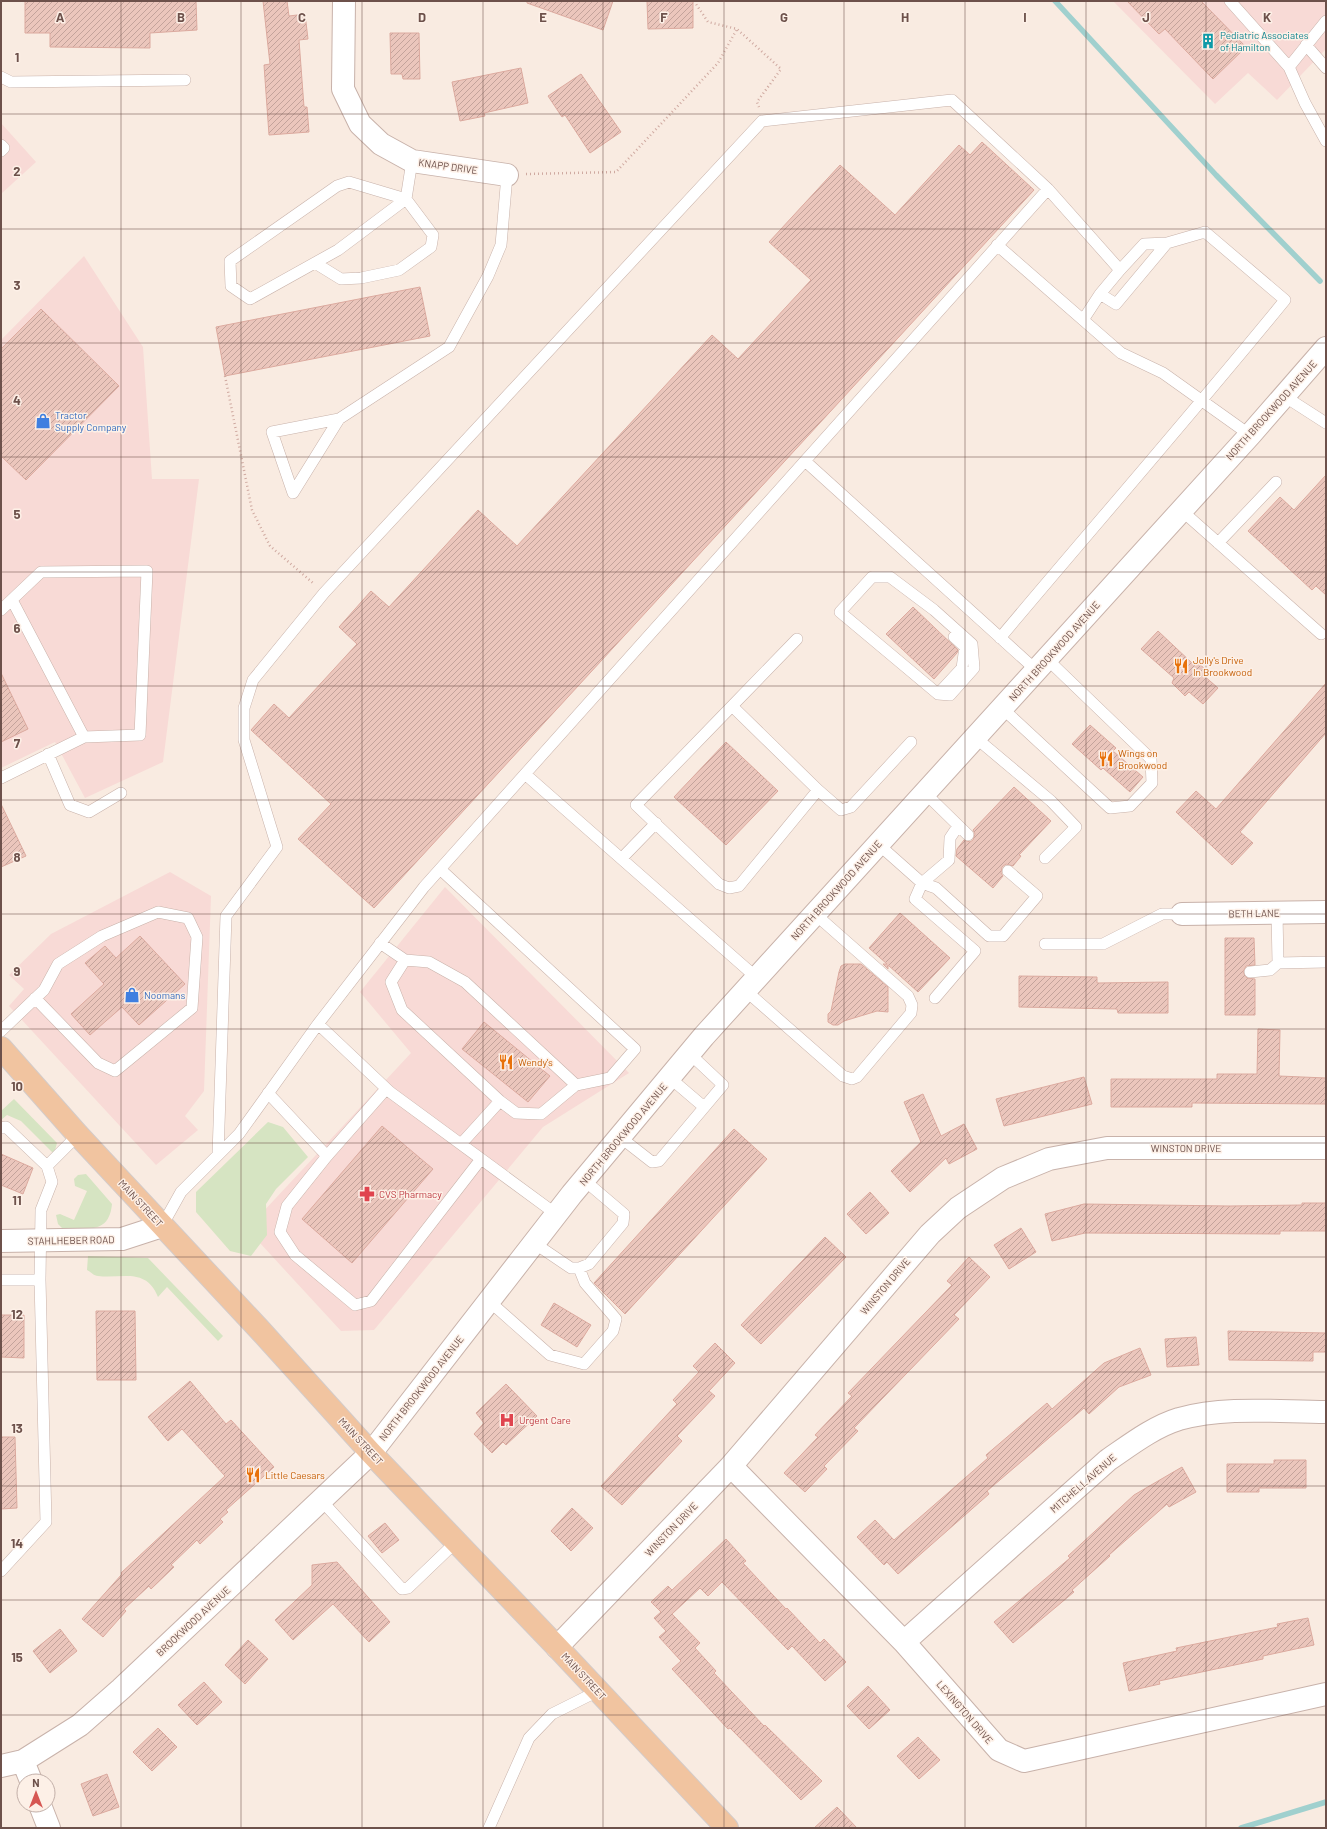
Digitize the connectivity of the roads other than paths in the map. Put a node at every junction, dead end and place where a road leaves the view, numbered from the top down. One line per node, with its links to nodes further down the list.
1 (344, 1): 12 (street, KNAPP DRIVE)
2 (1230, 1): 5 (lane)
3 (1326, 21): 4 (lane)
4 (1306, 45): 5 (lane); 6 (lane)
5 (1289, 66): 9 (lane)
6 (1326, 68)
7 (1, 77): 8 (lane)
8 (184, 80)
9 (1326, 141)
10 (1, 145): 11 (lane)
11 (1, 151)
12 (412, 161): 13 (street, KNAPP DRIVE); 15 (lane)
13 (507, 175): 25 (lane)
14 (1048, 189): 17 (lane); 19 (lane); 87 (lane)
15 (406, 199): 18 (lane); 18 (lane); 18 (lane)
16 (1167, 243): 19 (lane); 20 (lane); 24 (lane)
17 (997, 246): 21 (lane); 28 (lane)
18 (315, 263)
19 (1120, 270): 20 (lane)
20 (1100, 294): 21 (lane)
21 (1083, 320): 24 (lane)
22 (1326, 348): 23 (street, NORTH BROOKWOOD AVENUE)
23 (1284, 396): 26 (lane); 27 (street, NORTH BROOKWOOD AVENUE)
24 (1203, 401): 27 (lane); 36 (lane)
25 (338, 419): 25 (lane)
26 (1326, 423)
27 (1250, 435): 30 (street, NORTH BROOKWOOD AVENUE)
28 (805, 461): 36 (lane); 45 (lane)
29 (1276, 482): 31 (lane)
30 (1181, 510): 31 (lane); 38 (street, NORTH BROOKWOOD AVENUE)
31 (1218, 543): 35 (lane)
32 (12, 600): 33 (lane); 41 (lane); 41 (lane)
33 (1, 610)
34 (934, 610): 34 (lane)
35 (1322, 634)
36 (1000, 638): 38 (lane)
37 (797, 639): 39 (lane)
38 (1041, 665): 40 (street, NORTH BROOKWOOD AVENUE); 40 (lane)
39 (732, 706): 47 (lane); 50 (lane)
40 (1002, 708): 42 (street, NORTH BROOKWOOD AVENUE)
41 (84, 737): 44 (lane)
42 (976, 738): 49 (street, NORTH BROOKWOOD AVENUE); 55 (lane)
43 (911, 742): 47 (lane)
44 (48, 754): 46 (lane); 48 (lane)
45 (525, 774): 54 (lane); 56 (lane)
46 (1, 778)
47 (818, 790): 50 (lane)
48 (121, 793)
49 (925, 793): 51 (lane); 53 (street, NORTH BROOKWOOD AVENUE)
50 (656, 822): 54 (lane)
51 (958, 826): 52 (lane); 58 (lane)
52 (968, 835)
53 (878, 844): 58 (lane); 61 (street, NORTH BROOKWOOD AVENUE)
54 (622, 858): 69 (lane)
55 (1045, 858)
56 (440, 869): 63 (lane); 77 (lane)
57 (1008, 871): 58 (lane)
58 (922, 883): 71 (lane)
59 (1326, 912): 60 (street, BETH LANE)
60 (1277, 913): 62 (street, BETH LANE); 67 (lane)
61 (815, 914): 69 (street, NORTH BROOKWOOD AVENUE); 69 (lane)
62 (1182, 914): 64 (lane)
63 (380, 943): 65 (lane); 72 (lane)
64 (1045, 944)
65 (405, 960): 77 (lane); 80 (lane)
66 (1326, 962): 67 (lane)
67 (1278, 963): 68 (lane)
68 (1250, 972)
69 (751, 984): 75 (street, NORTH BROOKWOOD AVENUE)
70 (35, 998): 70 (lane); 73 (lane)
71 (935, 998)
72 (318, 1024): 78 (lane); 79 (lane)
73 (1, 1031)
74 (1, 1048): 83 (main road, MAIN STREET)
75 (690, 1054): 76 (street, NORTH BROOKWOOD AVENUE); 81 (lane)
76 (670, 1078): 81 (lane); 84 (street, NORTH BROOKWOOD AVENUE)
77 (576, 1084): 80 (lane)
78 (386, 1089): 85 (lane); 88 (lane)
79 (268, 1093): 87 (lane); 88 (lane)
80 (500, 1101): 85 (lane)
81 (704, 1107): 84 (lane)
82 (1, 1128): 90 (lane)
83 (78, 1135): 90 (lane); 93 (main road, MAIN STREET)
84 (620, 1137): 91 (street, NORTH BROOKWOOD AVENUE)
85 (461, 1144): 89 (lane)
86 (1326, 1148): 103 (street, WINSTON DRIVE)
87 (218, 1155): 93 (lane)
88 (327, 1156): 89 (lane)
89 (481, 1159): 92 (lane)
90 (47, 1166): 95 (lane)
91 (584, 1180): 92 (street, NORTH BROOKWOOD AVENUE); 97 (lane)
92 (556, 1214): 96 (street, NORTH BROOKWOOD AVENUE)
93 (162, 1226): 95 (street, STAHLHEBER ROAD); 102 (main road, MAIN STREET)
94 (1, 1241): 95 (street, STAHLHEBER ROAD)
95 (39, 1241): 99 (lane)
96 (534, 1243): 97 (lane); 100 (street, NORTH BROOKWOOD AVENUE)
97 (579, 1268): 100 (lane)
98 (1, 1280): 99 (lane)
99 (40, 1280): 106 (lane)
100 (489, 1301): 102 (street, NORTH BROOKWOOD AVENUE)
101 (1326, 1412): 107 (street, MITCHELL AVENUE)
102 (371, 1453): 104 (street, BROOKWOOD AVENUE); 105 (main road, MAIN STREET)
103 (731, 1466): 107 (street, LEXINGTON DRIVE); 108 (street, WINSTON DRIVE)
104 (321, 1500): 105 (lane); 112 (street, BROOKWOOD AVENUE)
105 (456, 1542): 108 (main road, MAIN STREET)
106 (1, 1571)
107 (904, 1642): 110 (street, LEXINGTON DRIVE)
108 (557, 1647): 109 (main road, MAIN STREET)
109 (598, 1691): 115 (lane); 116 (main road, MAIN STREET)
110 (1326, 1694)
111 (1, 1766): 112 (street, BROOKWOOD AVENUE)
112 (27, 1771)
113 (43, 1813): 114 (street)
114 (48, 1828)
115 (489, 1828)
116 (727, 1828)

